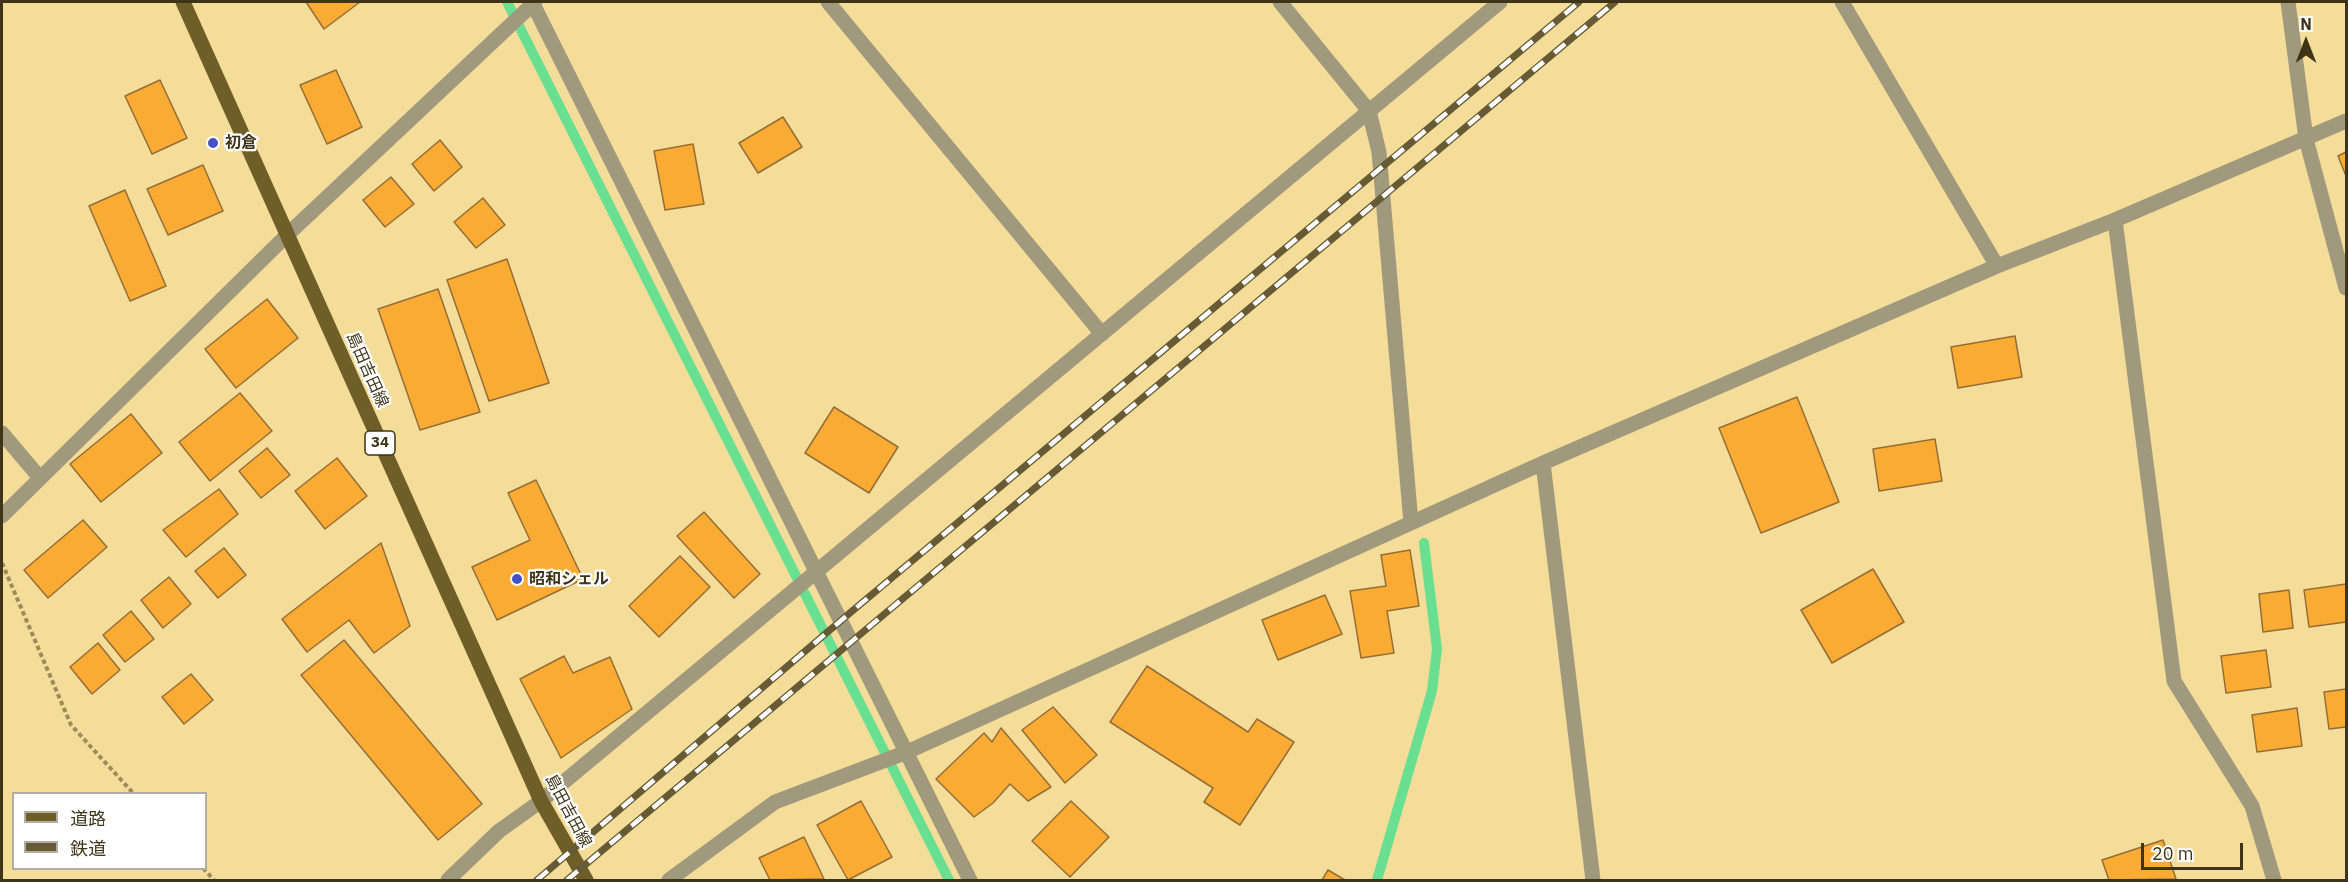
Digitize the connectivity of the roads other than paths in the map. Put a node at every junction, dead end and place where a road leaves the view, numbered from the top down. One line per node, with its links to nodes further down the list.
1 (183, 2): 12 (main road, 島田吉田線 / 34)
2 (533, 2): 12 (street); 21 (street)
3 (828, 2): 15 (street)
4 (1280, 2): 8 (street)
5 (1500, 2): 8 (street)
6 (1842, 2): 13 (street)
7 (2288, 2): 10 (street)
8 (1369, 111): 15 (street); 20 (street)
9 (2346, 121): 10 (street)
10 (2306, 139): 11 (street); 14 (street)
11 (2115, 220): 13 (street); 29 (street)
12 (286, 236): 18 (street); 23 (main road, 島田吉田線 / 34)
13 (1997, 266): 17 (street)
14 (2346, 288)
15 (1102, 334): 21 (street)
16 (2, 434): 18 (street)
17 (1543, 463): 20 (street); 28 (street)
18 (40, 478): 19 (street)
19 (2, 516)
20 (1411, 523): 22 (street)
21 (818, 572): 22 (street); 23 (street)
22 (907, 752): 26 (street); 27 (street)
23 (541, 801): 24 (street); 25 (main road, 島田吉田線 / 34)
24 (448, 880)
25 (586, 880)
26 (669, 880)
27 (970, 880)
28 (1593, 880)
29 (2274, 880)

